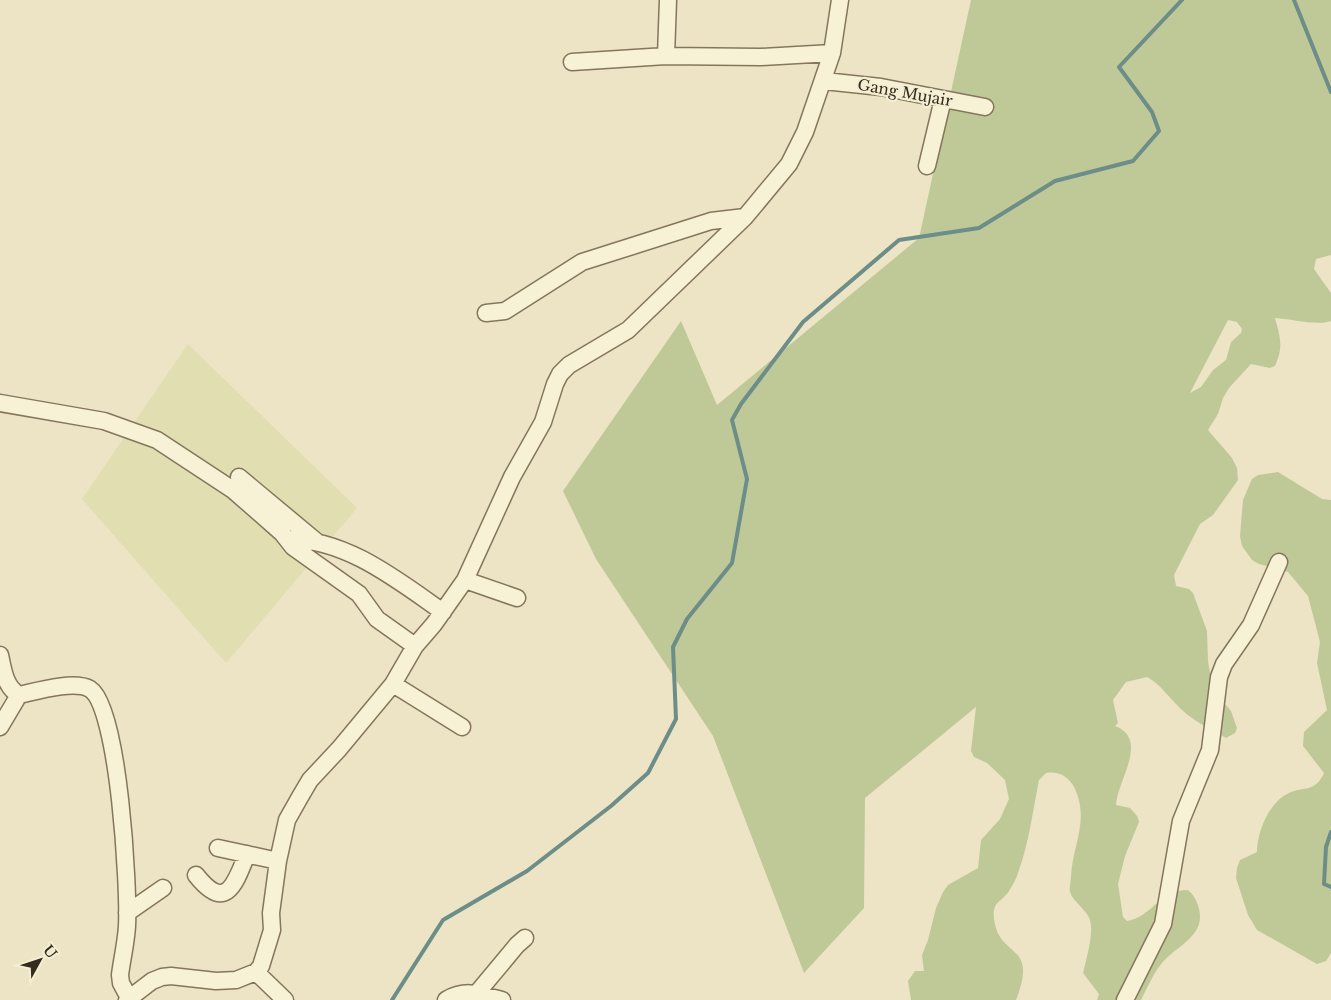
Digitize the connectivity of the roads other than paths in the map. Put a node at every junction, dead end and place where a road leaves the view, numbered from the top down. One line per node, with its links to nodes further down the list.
1 (668, 0): 4 (street)
2 (840, 0): 3 (street)
3 (832, 53): 4 (street); 6 (street)
4 (666, 56): 5 (street)
5 (572, 62)
6 (824, 81): 7 (street, Gang Mujair); 10 (street)
7 (943, 99): 8 (street, Gang Mujair); 9 (street)
8 (985, 107)
9 (927, 166)
10 (745, 217): 11 (street); 17 (street)
11 (486, 313)
12 (0, 403): 14 (street)
13 (239, 476): 15 (street)
14 (287, 539): 15 (street); 20 (street)
15 (318, 542): 19 (street)
16 (1279, 562): 39 (street)
17 (464, 580): 18 (street); 19 (street)
18 (518, 598)
19 (444, 612): 20 (street)
20 (415, 646): 22 (street)
21 (0, 655): 23 (street)
22 (393, 684): 25 (street); 28 (street)
23 (19, 695): 24 (street); 31 (street)
24 (0, 727)
25 (462, 727)
26 (218, 848): 27 (street)
27 (247, 854): 28 (street); 29 (street)
28 (278, 861): 33 (street)
29 (196, 875)
30 (163, 888): 31 (street)
31 (127, 912): 35 (street)
32 (525, 938): 34 (street)
33 (256, 972): 35 (street); 36 (street)
34 (477, 993): 37 (street); 38 (street)
35 (128, 999)
36 (285, 1000)
37 (446, 1000)
38 (502, 1000)
39 (1125, 1000)

